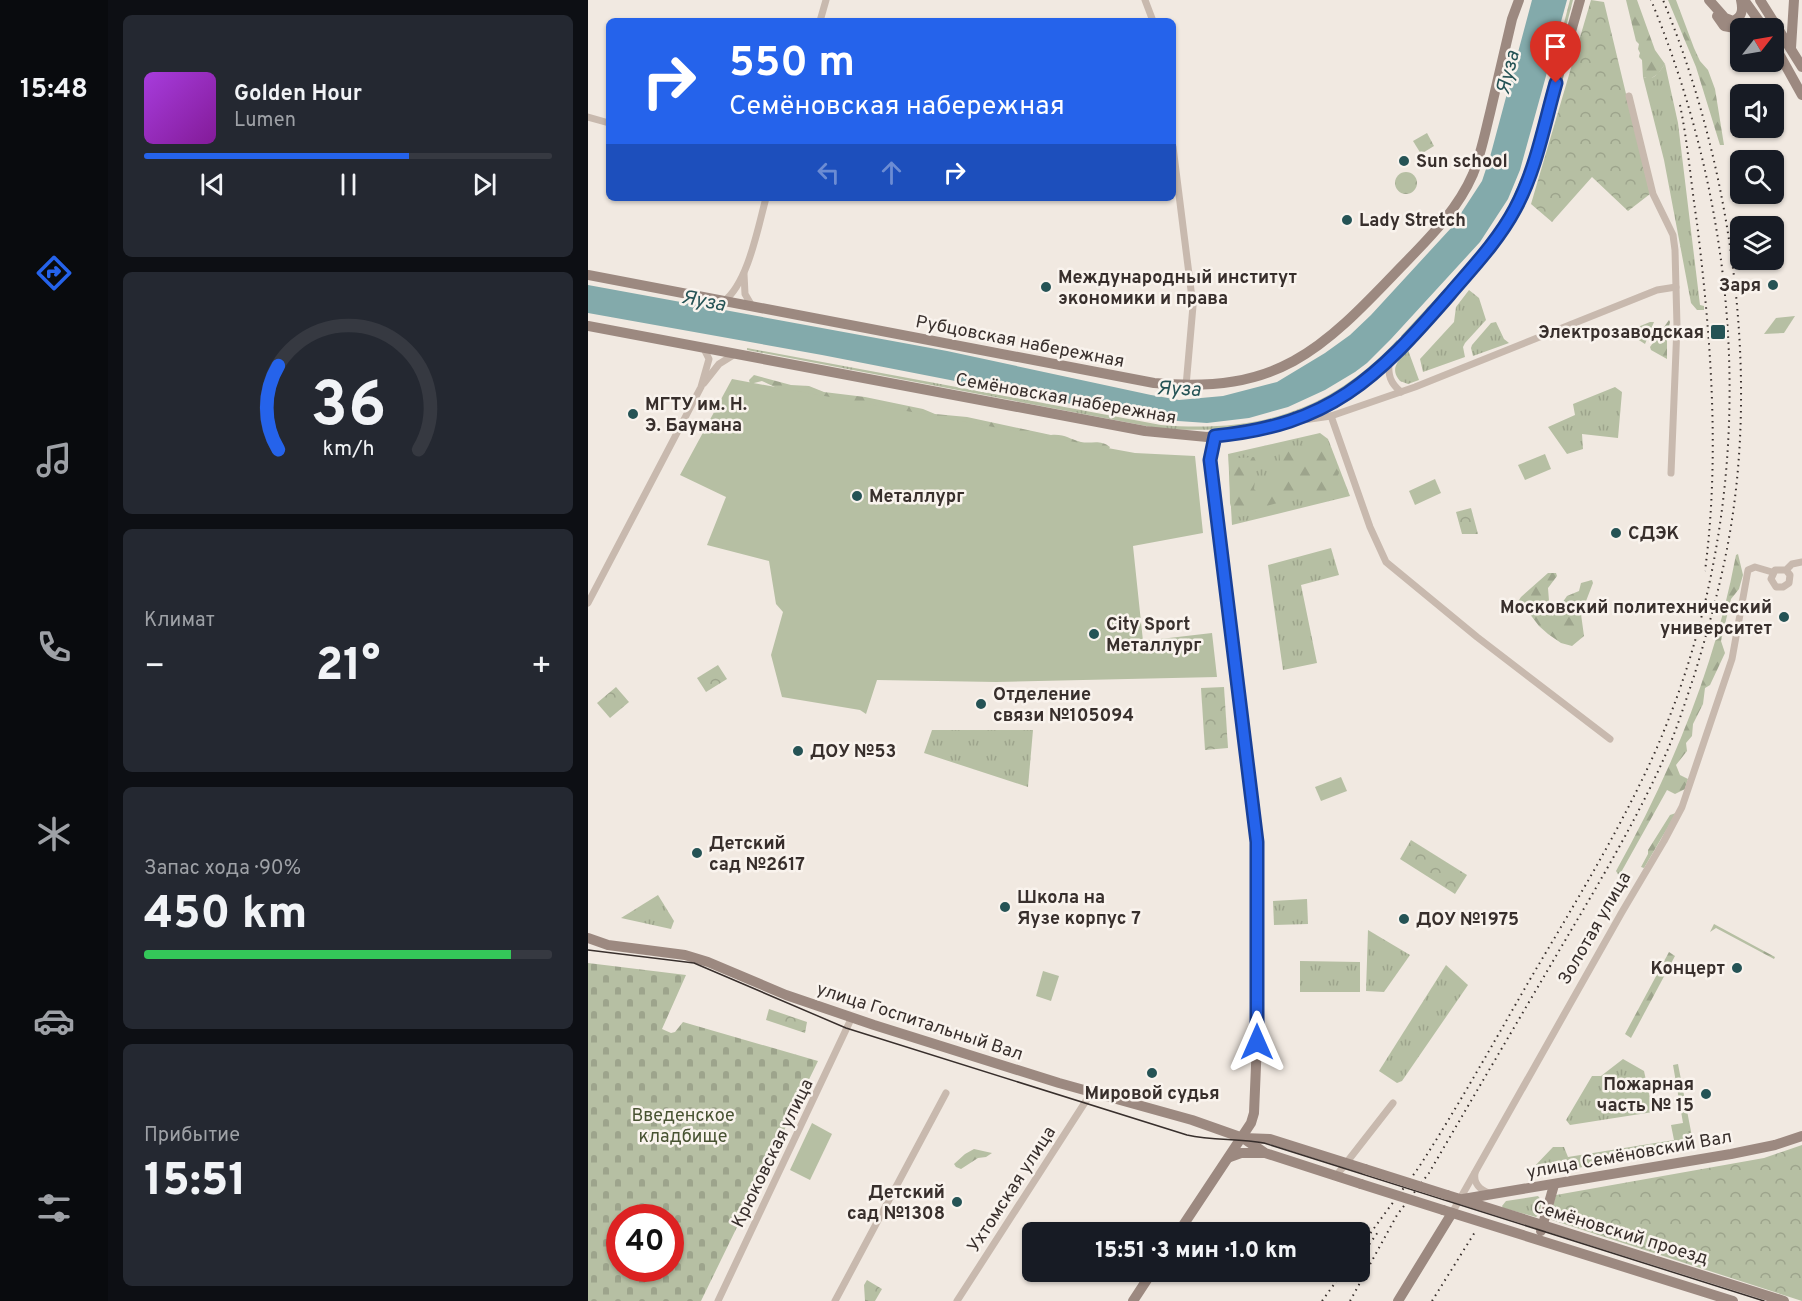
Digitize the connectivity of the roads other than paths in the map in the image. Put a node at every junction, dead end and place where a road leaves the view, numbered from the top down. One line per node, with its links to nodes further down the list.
1 (826, 0): 9 (street)
2 (1145, 0): 10 (street)
3 (1519, 0): 31 (main road, Рубцовская набережная)
4 (1580, 0): 30 (main road, Семёновская набережная)
5 (1709, 0): 6 (main road); 12 (main road)
6 (1743, 0): 11 (main road)
7 (1760, 0): 13 (main road)
8 (1794, 0): 13 (main road)
9 (821, 18)
10 (1152, 18)
11 (1756, 18)
12 (1730, 27)
13 (1791, 48): 15 (main road)
14 (1784, 63): 16 (main road)
15 (1802, 67)
16 (1802, 95)
17 (1629, 96): 24 (street)
18 (588, 117): 19 (street)
19 (606, 122)
20 (1176, 171): 31 (street)
21 (765, 201): 22 (street)
22 (744, 274): 25 (street); 26 (street)
23 (588, 275): 25 (main road, Рубцовская набережная)
24 (1676, 287): 33 (street); 39 (street)
25 (724, 301): 26 (main road, Рубцовская набережная)
26 (753, 306): 31 (main road, Рубцовская набережная)
27 (588, 326): 28 (main road, Семёновская набережная)
28 (701, 347): 29 (main road, Семёновская набережная); 32 (street)
29 (736, 354): 32 (street); 37 (main road, Семёновская набережная)
30 (1389, 362): 33 (street); 35 (main road, Семёновская набережная)
31 (1186, 386)
32 (701, 387): 43 (street)
33 (1401, 392): 34 (street)
34 (1331, 416): 35 (street); 44 (street)
35 (1289, 422): 36 (main road, Семёновская набережная)
36 (1215, 436): 37 (main road, Семёновская набережная); 38 (main road)
37 (1198, 437): 38 (main road)
38 (1210, 460): 51 (main road)
39 (1671, 473)
40 (1802, 562): 41 (street, Золотая улица)
41 (1786, 570): 42 (street, Золотая улица); 42 (street, Золотая улица)
42 (1773, 573): 55 (street, Золотая улица)
43 (588, 603)
44 (1610, 740)
45 (588, 938): 46 (main road, улица Госпитальный Вал)
46 (852, 1017): 48 (main road, улица Госпитальный Вал); 67 (street, Крюковская улица)
47 (946, 1093): 68 (street)
48 (1091, 1093): 51 (main road, улица Госпитальный Вал); 69 (street, Ухтомская улица)
49 (1393, 1103): 54 (street)
50 (1802, 1136): 58 (main road, улица Семёновский Вал)
51 (1243, 1138): 52 (main road, улица Госпитальный Вал); 53 (main road); 54 (main road, улица Госпитальный Вал)
52 (1265, 1154): 53 (main road); 56 (main road, улица Госпитальный Вал)
53 (1229, 1157): 63 (main road)
54 (1346, 1163): 56 (street); 60 (main road, улица Госпитальный Вал, bridge)
55 (1475, 1170): 59 (street); 61 (street, Золотая улица)
56 (1336, 1176): 57 (main road, улица Госпитальный Вал)
57 (1361, 1184): 62 (main road, Семёновский проезд, bridge)
58 (1554, 1185): 59 (main road, улица Семёновский Вал); 64 (main road)
59 (1496, 1194): 61 (main road, улица Семёновский Вал)
60 (1447, 1195): 61 (main road, Семёновский проезд)
61 (1461, 1199): 62 (street, Золотая улица); 64 (main road, Семёновский проезд)
62 (1447, 1211): 65 (main road, Семёновский проезд); 71 (main road, Золотая улица)
63 (1185, 1222)
64 (1543, 1225): 65 (main road); 73 (main road, Семёновский проезд)
65 (1539, 1240): 72 (main road, Семёновский проезд)
66 (1145, 1282): 70 (main road)
67 (718, 1301)
68 (835, 1301)
69 (957, 1301)
70 (1133, 1301)
71 (1398, 1301)
72 (1733, 1301)
73 (1784, 1301)

